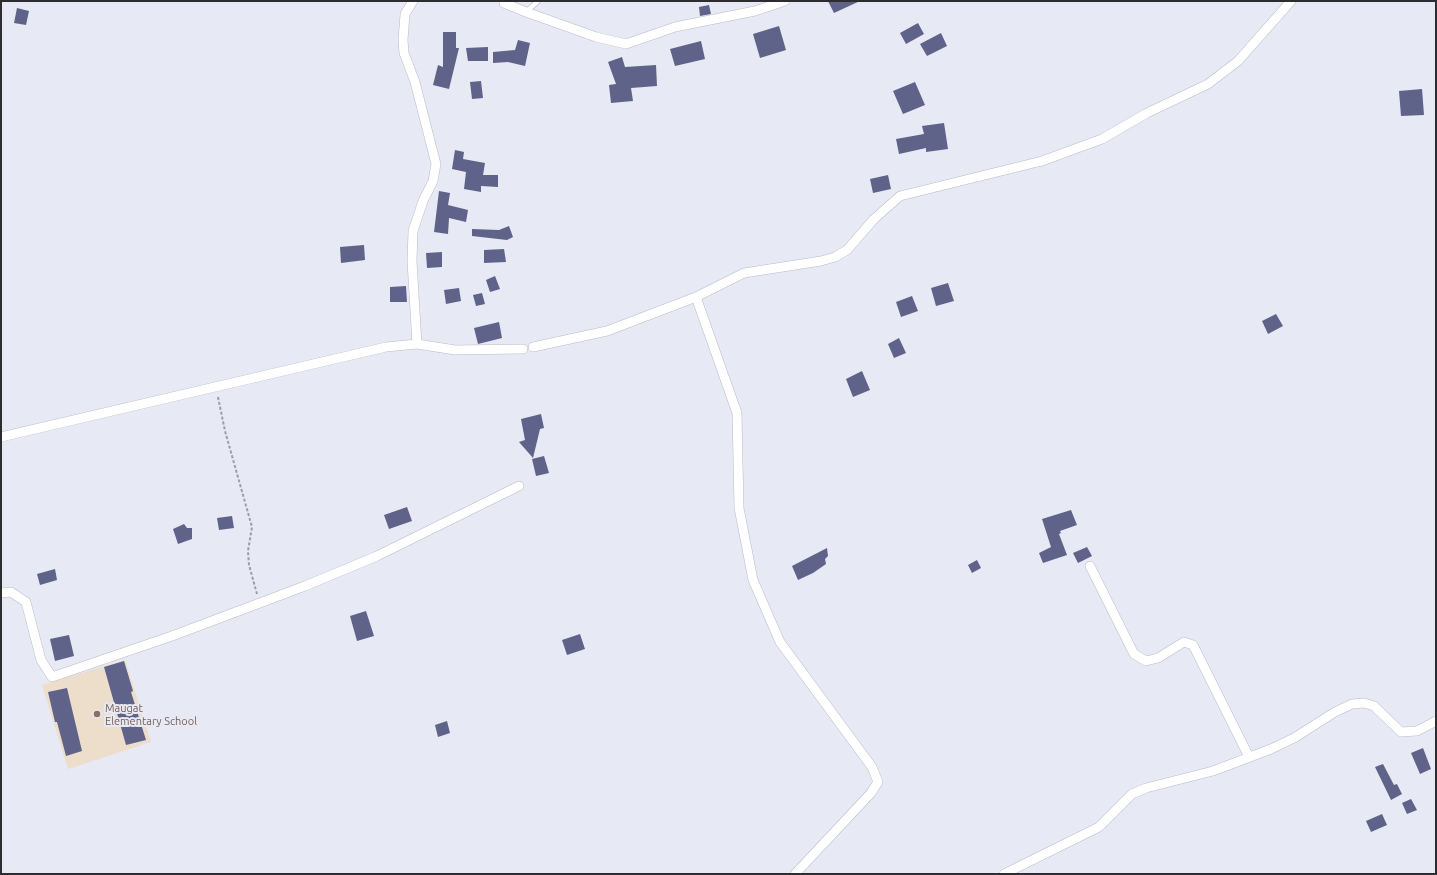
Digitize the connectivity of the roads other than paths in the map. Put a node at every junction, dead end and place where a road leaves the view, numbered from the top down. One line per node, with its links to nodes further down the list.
1 (413, 1): 8 (street)
2 (504, 1): 6 (street)
3 (538, 1): 6 (lane)
4 (785, 1): 6 (street)
5 (1291, 1): 7 (street)
6 (526, 12)
7 (696, 297): 9 (street); 17 (street)
8 (417, 344): 10 (street); 11 (street)
9 (533, 347)
10 (523, 349)
11 (1, 437)
12 (519, 486): 14 (street)
13 (1090, 566): 16 (street)
14 (1, 593)
15 (1436, 721): 16 (street)
16 (1249, 757): 18 (street)
17 (796, 874)
18 (1004, 874)

